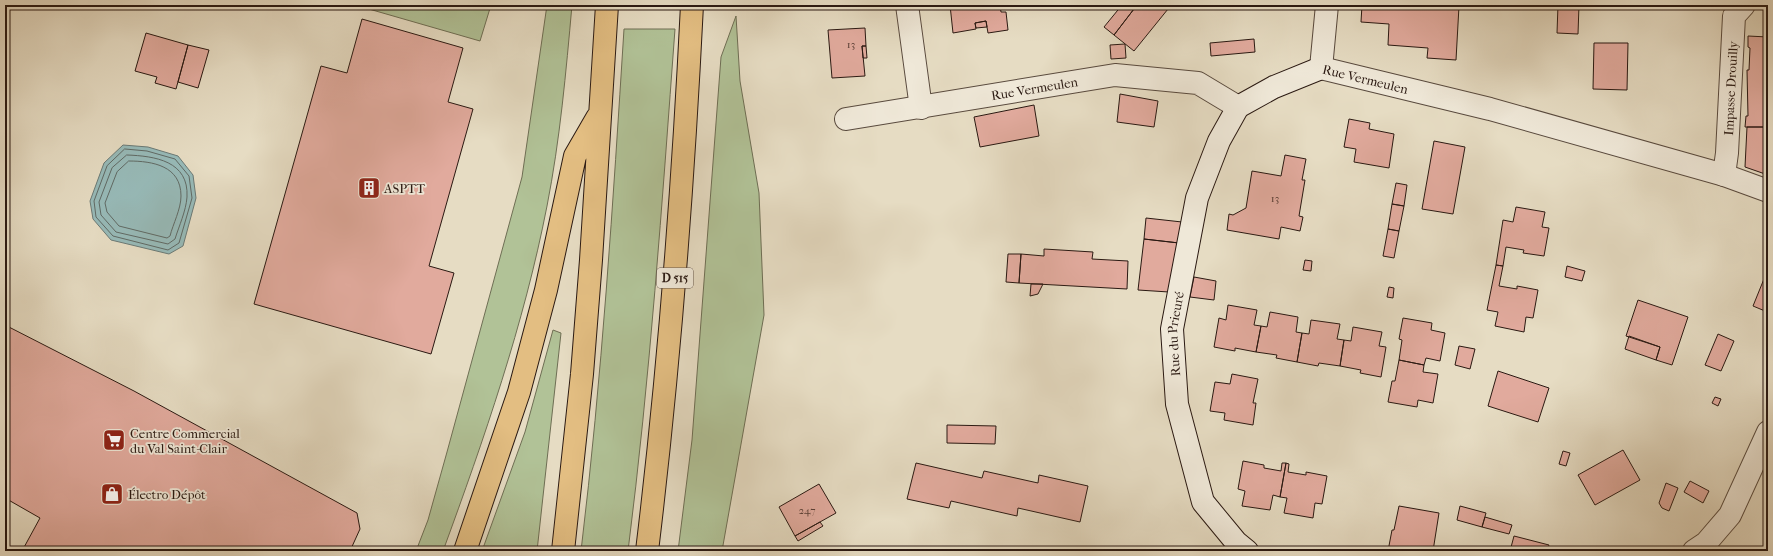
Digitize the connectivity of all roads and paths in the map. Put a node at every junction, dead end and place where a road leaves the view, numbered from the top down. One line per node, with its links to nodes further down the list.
1 (607, 5): 9 (highway)
2 (692, 5): 16 (highway, D 515)
3 (907, 5): 8 (street)
4 (1327, 5): 6 (street)
5 (1744, 5): 11 (street, Impasse Drouilly)
6 (1321, 68): 7 (street, Rue Vermeulen); 11 (street, Rue Vermeulen)
7 (1238, 107): 8 (street, Rue Vermeulen); 17 (street, Rue du Prieuré)
8 (921, 108): 10 (street, Rue Vermeulen)
9 (599, 116): 14 (highway); 15 (highway)
10 (846, 119)
11 (1724, 175): 12 (street, Rue Vermeulen)
12 (1768, 191)
13 (1768, 432): 18 (street)
14 (465, 551)
15 (563, 551)
16 (647, 551)
17 (1247, 551)
18 (1694, 551)

